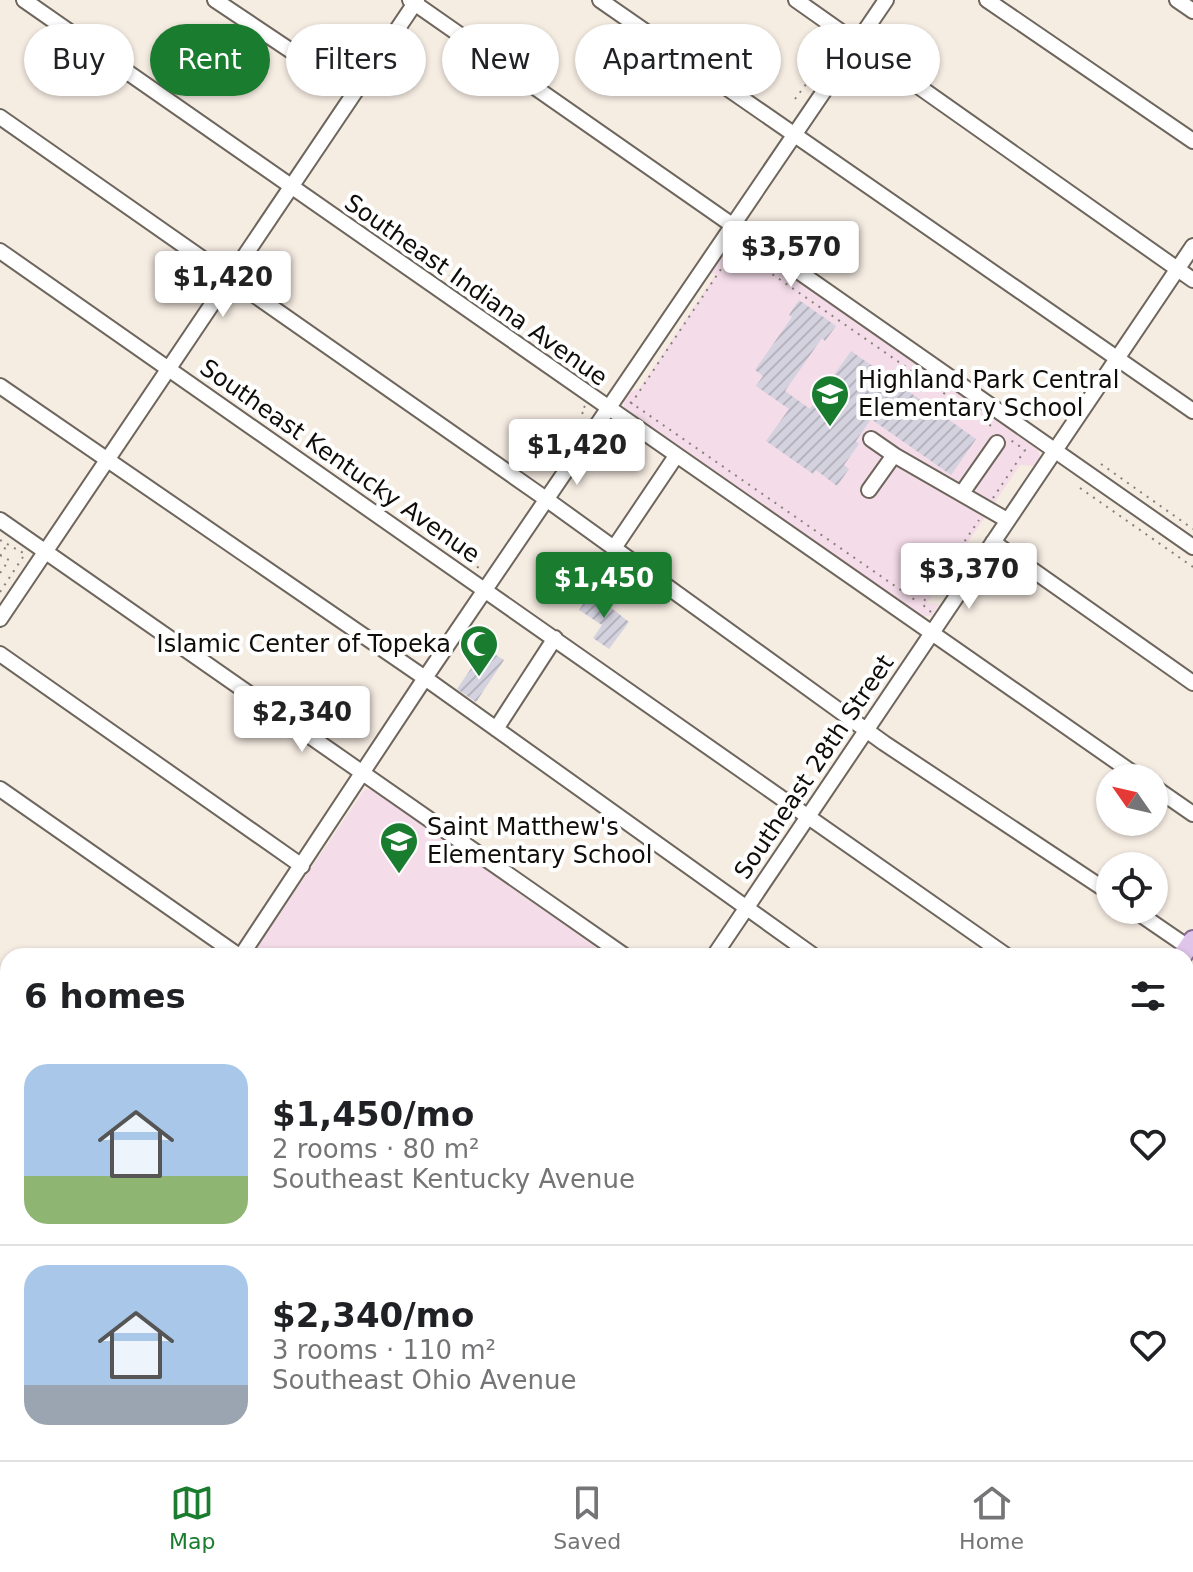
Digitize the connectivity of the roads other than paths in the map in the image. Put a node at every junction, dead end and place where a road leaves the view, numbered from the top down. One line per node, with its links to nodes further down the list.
1 (24, 0): 20 (street, Southeast Indiana Avenue)
2 (215, 0): 13 (street)
3 (600, 0): 18 (street)
4 (796, 0): 11 (street)
5 (886, 0): 12 (street)
6 (987, 0): 19 (street)
7 (1177, 0): 9 (street)
8 (414, 1): 10 (street); 21 (street)
9 (1193, 11)
10 (399, 24)
11 (831, 24)
12 (869, 24)
13 (286, 48)
14 (352, 96): 20 (street)
15 (820, 96): 18 (street)
16 (933, 96): 24 (street)
17 (0, 117): 25 (street)
18 (793, 135): 21 (street); 27 (street)
19 (1193, 141)
20 (291, 187): 25 (street); 30 (street, Southeast Indiana Avenue)
21 (732, 225): 30 (street); 34 (street)
22 (1193, 246): 24 (street, Southeast 28th Street)
23 (0, 251): 28 (street, Southeast Kentucky Avenue)
24 (1177, 269): 26 (street); 27 (street, Southeast 28th Street)
25 (228, 277): 28 (street); 40 (street)
26 (1193, 280)
27 (1116, 359): 31 (street); 34 (street, Southeast 28th Street)
28 (168, 368): 37 (street); 47 (street, Southeast Kentucky Avenue)
29 (0, 386): 37 (street)
30 (607, 408): 36 (street, Southeast Indiana Avenue); 40 (street)
31 (1193, 411)
32 (871, 439): 35 (street)
33 (997, 443): 39 (street)
34 (1055, 450): 42 (street, Southeast 28th Street); 44 (street)
35 (894, 455): 38 (street); 39 (street)
36 (676, 456): 45 (street); 49 (street, Southeast Indiana Avenue)
37 (106, 460): 46 (street); 52 (street)
38 (869, 490)
39 (962, 493): 42 (street)
40 (546, 499): 45 (street); 47 (street)
41 (0, 520): 46 (street)
42 (1007, 520): 43 (street, Southeast 28th Street)
43 (993, 542): 49 (street, Southeast 28th Street); 53 (street)
44 (1193, 547)
45 (614, 548): 55 (street)
46 (45, 552): 48 (street); 57 (street)
47 (485, 589): 50 (street, Southeast Kentucky Avenue); 52 (street)
48 (0, 619)
49 (931, 633): 55 (street, Southeast 28th Street); 56 (street, Southeast Indiana Avenue)
50 (555, 638): 54 (street); 61 (street, Southeast Kentucky Avenue)
51 (0, 654): 62 (street)
52 (425, 678): 54 (street); 57 (street)
53 (1193, 683)
54 (496, 729): 64 (street)
55 (867, 729): 61 (street, Southeast 28th Street); 63 (street)
56 (1120, 764)
57 (363, 774): 62 (street); 68 (street)
58 (0, 789): 66 (street)
59 (1168, 797): 60 (street)
60 (1193, 814)
61 (809, 815): 64 (street, Southeast 28th Street); 71 (street, Southeast Kentucky Avenue)
62 (302, 866): 67 (street)
63 (1096, 884)
64 (745, 909): 69 (street, Southeast 28th Street); 70 (street)
65 (1154, 924): 72 (street)
66 (229, 948)
67 (246, 948)
68 (613, 948)
69 (719, 948)
70 (802, 948)
71 (996, 948)
72 (1188, 948)

